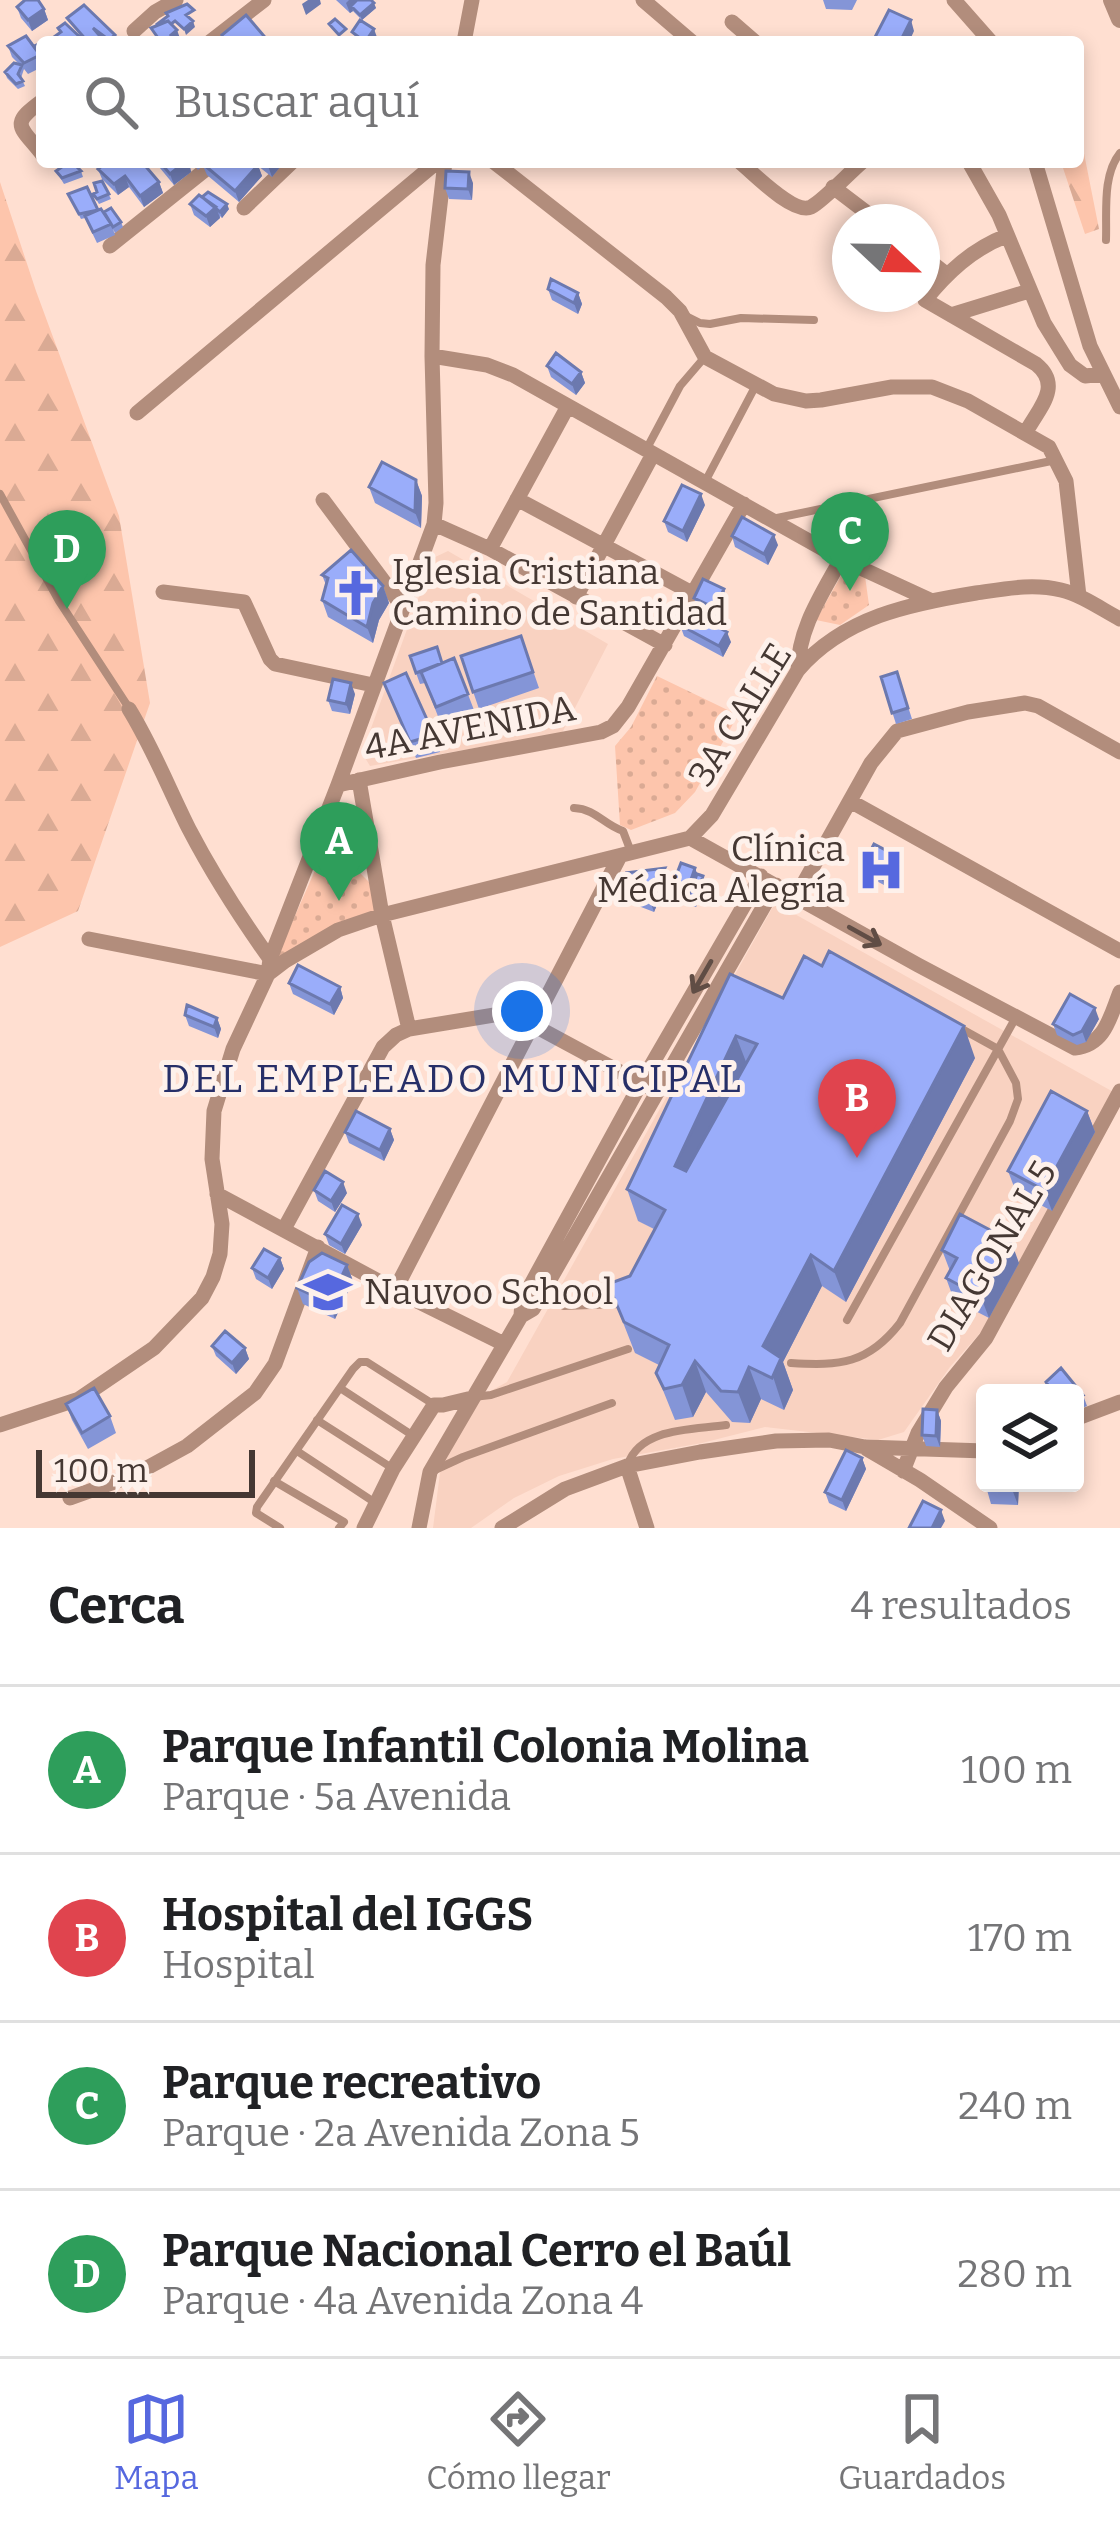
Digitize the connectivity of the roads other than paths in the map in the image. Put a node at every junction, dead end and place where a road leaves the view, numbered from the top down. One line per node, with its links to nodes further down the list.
1 (176, 0): 7 (street)
2 (264, 0): 8 (street)
3 (472, 0): 9 (street)
4 (643, 0): 10 (street)
5 (954, 0): 12 (street)
6 (732, 22): 11 (street)
7 (134, 31)
8 (218, 36)
9 (465, 36)
10 (685, 36)
11 (748, 36)
12 (986, 36)
13 (36, 105): 14 (street)
14 (36, 146)
15 (1120, 152): 29 (lane)
16 (208, 168): 30 (street)
17 (286, 168): 27 (street)
18 (434, 168): 43 (street)
19 (441, 168): 37 (street)
20 (502, 168): 34 (street)
21 (747, 168): 25 (street)
22 (855, 168): 25 (street)
23 (972, 168): 28 (street)
24 (1037, 168): 39 (street)
25 (833, 187): 26 (street)
26 (855, 204)
27 (244, 208)
28 (1006, 236): 32 (street); 33 (street)
29 (1106, 240)
30 (110, 246)
31 (940, 269): 32 (street)
32 (946, 274): 35 (street)
33 (1029, 291): 35 (street); 39 (street)
34 (680, 311): 36 (lane); 38 (street)
35 (951, 315): 44 (street)
36 (814, 320)
37 (432, 356): 41 (street); 53 (street)
38 (705, 357): 40 (street); 45 (lane)
39 (1103, 374): 42 (street)
40 (756, 386): 44 (street); 47 (lane)
41 (568, 406): 45 (street); 49 (street)
42 (1120, 407)
43 (137, 413)
44 (1025, 432): 46 (street)
45 (650, 452): 47 (street); 54 (street)
46 (1057, 460): 52 (lane); 59 (street)
47 (705, 482): 51 (street)
48 (0, 494): 67 (lane)
49 (518, 499): 54 (street); 55 (street)
50 (322, 500): 62 (street)
51 (744, 504): 52 (street); 58 (street)
52 (773, 519): 56 (street)
53 (434, 524): 55 (street); 62 (street)
54 (604, 546): 58 (street); 60 (street)
55 (490, 549): 60 (street)
56 (841, 559): 61 (street); 65 (street)
57 (163, 592): 66 (street)
58 (694, 594): 64 (street)
59 (1079, 596): 61 (street, 3A CALLE); 63 (street, 3A CALLE)
60 (576, 597): 64 (street)
61 (930, 600): 65 (street, 3A CALLE)
62 (402, 606): 66 (street)
63 (1120, 619)
64 (665, 645): 69 (street, 4A AVENIDA)
65 (798, 670): 73 (street, 3A CALLE)
66 (374, 685): 70 (street)
67 (129, 710): 80 (street)
68 (1120, 752): 71 (street)
69 (359, 780): 70 (street, 4A AVENIDA); 77 (street)
70 (338, 785): 80 (street)
71 (850, 801): 76 (street); 79 (street)
72 (574, 808): 74 (lane)
73 (690, 838): 74 (street); 75 (street)
74 (626, 855): 77 (street); 82 (street)
75 (768, 881): 76 (street); 88 (street)
76 (796, 898): 83 (street, one-way to 83)
77 (382, 915): 80 (street); 86 (street)
78 (89, 939): 80 (street)
79 (1120, 951)
80 (269, 966): 90 (street)
81 (1120, 992): 83 (street)
82 (542, 1007): 84 (street); 86 (street)
83 (1016, 1018): 87 (lane)
84 (533, 1025): 88 (street); 93 (street)
85 (960, 1028): 87 (lane)
86 (409, 1029): 91 (street)
87 (998, 1049): 97 (lane); 100 (lane)
88 (648, 1087): 94 (street); 96 (street)
89 (1120, 1091): 112 (street, DIAGONAL 5)
90 (217, 1194): 91 (street); 108 (street)
91 (284, 1229): 92 (street)
92 (318, 1247): 93 (street); 120 (street)
93 (395, 1290): 98 (street)
94 (540, 1295): 95 (lane); 96 (street)
95 (632, 1304)
96 (521, 1316): 98 (street)
97 (847, 1320)
98 (504, 1344): 102 (street)
99 (628, 1348): 102 (lane)
100 (790, 1363)
101 (340, 1388): 105 (lane); 107 (lane); 110 (lane)
102 (472, 1398): 105 (street); 118 (street)
103 (1120, 1402): 106 (street)
104 (612, 1403): 118 (lane)
105 (434, 1405): 110 (street)
106 (1084, 1416)
107 (317, 1420): 113 (lane); 116 (lane)
108 (0, 1425)
109 (727, 1425): 115 (lane)
110 (413, 1436): 116 (street)
111 (865, 1447): 112 (street); 115 (street); 117 (street)
112 (911, 1449): 114 (street); 117 (street, DIAGONAL 5)
113 (296, 1450): 119 (lane); 121 (lane)
114 (976, 1451)
115 (627, 1466): 122 (street); 128 (street)
116 (393, 1469): 121 (street)
117 (903, 1471): 129 (street)
118 (430, 1472): 126 (street)
119 (274, 1481): 123 (lane); 124 (lane)
120 (70, 1498)
121 (375, 1503): 125 (street)
122 (520, 1522): 127 (street)
123 (342, 1525): 125 (lane)
124 (280, 1528)
125 (360, 1528)
126 (419, 1528)
127 (502, 1528)
128 (647, 1528)
129 (990, 1528)

